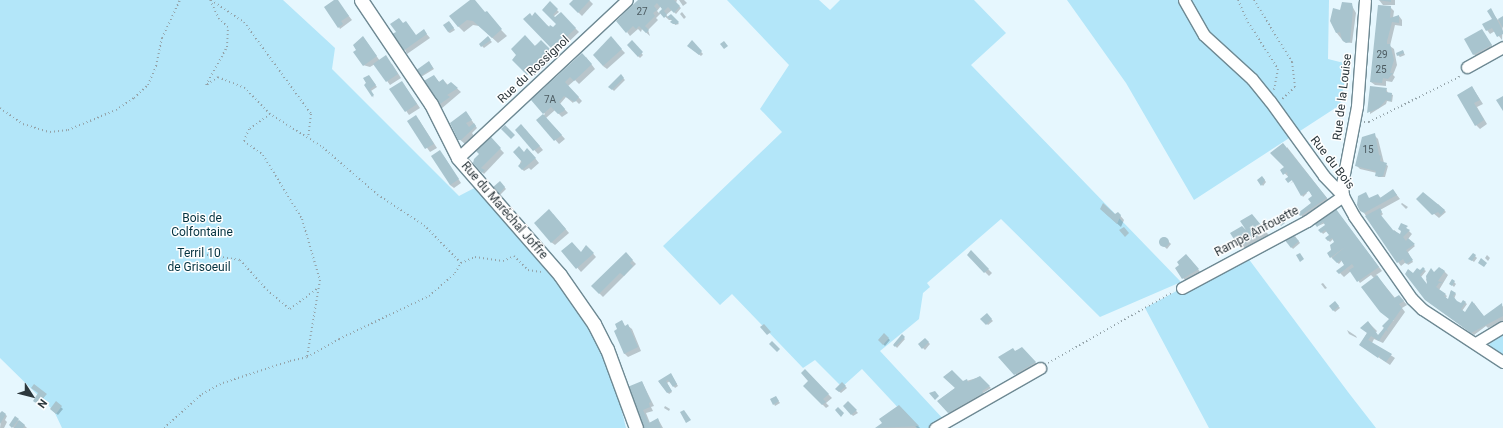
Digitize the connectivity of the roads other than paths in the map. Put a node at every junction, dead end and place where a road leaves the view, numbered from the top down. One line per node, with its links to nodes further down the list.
1 (361, 0): 7 (street, Rue du Maréchal Joffre)
2 (627, 0): 7 (street, Rue du Rossignol)
3 (1184, 0): 8 (street, Rue du Bois)
4 (1365, 0): 8 (street, Rue de la Louise)
5 (1503, 47): 6 (street)
6 (1462, 68)
7 (458, 158): 14 (street, Rue du Maréchal Joffre)
8 (1343, 196): 9 (street, Rampe Anfouette); 11 (street, Rue du Bois)
9 (1182, 288)
10 (1503, 327): 11 (street)
11 (1476, 343): 12 (street, Rue du Bois)
12 (1503, 362)
13 (1040, 368): 15 (street)
14 (636, 428)
15 (936, 428)

